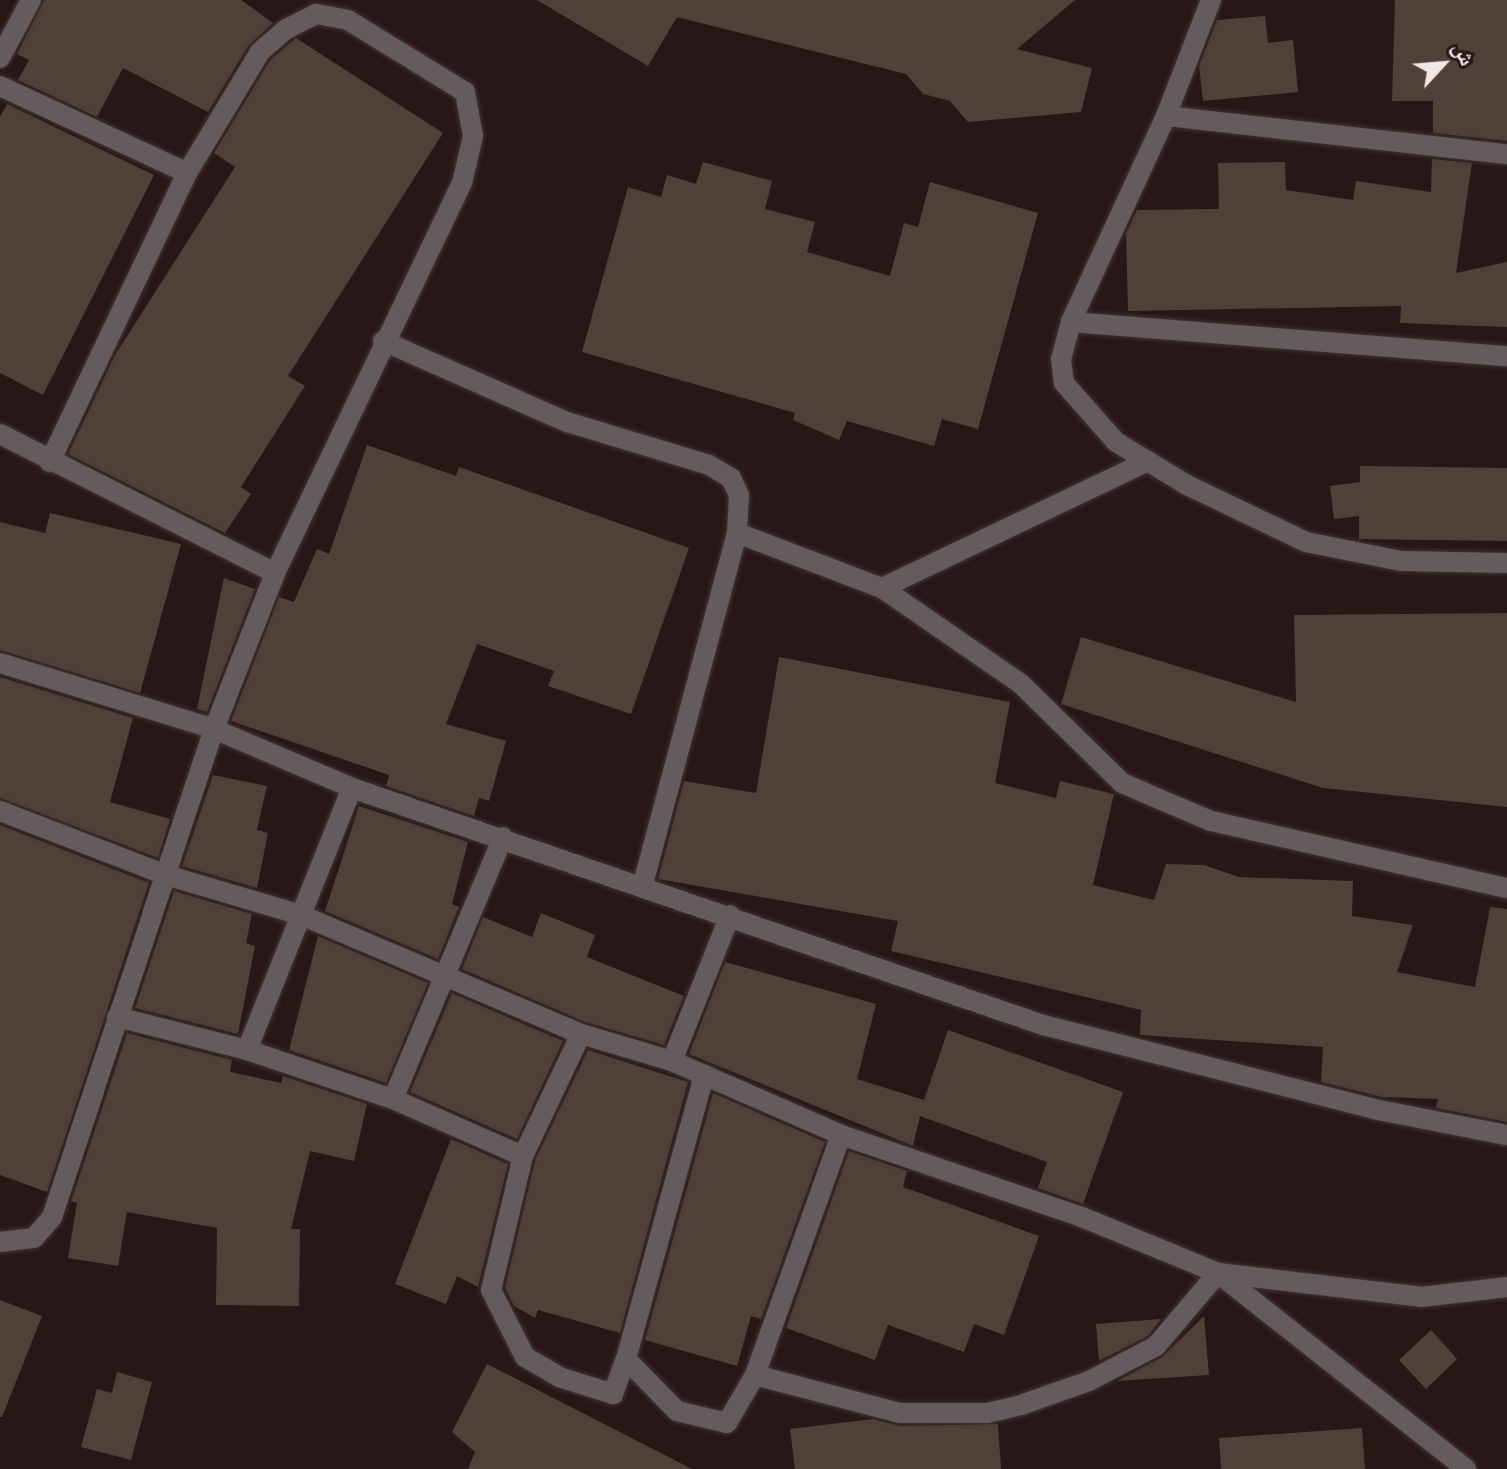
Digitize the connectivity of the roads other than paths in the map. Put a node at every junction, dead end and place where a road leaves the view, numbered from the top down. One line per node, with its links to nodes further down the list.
1 (31, 0): 3 (street)
2 (1211, 0): 5 (street)
3 (0, 58)
4 (0, 86): 7 (street)
5 (1166, 116): 6 (street); 8 (street)
6 (1507, 154)
7 (187, 173): 9 (street); 13 (street)
8 (1071, 322): 10 (street); 12 (street)
9 (383, 341): 14 (street); 16 (street)
10 (1507, 356)
11 (0, 434): 13 (street)
12 (1148, 461): 15 (street); 17 (street)
13 (50, 462): 16 (street)
14 (737, 533): 17 (street); 24 (street)
15 (1507, 563)
16 (275, 573): 19 (street)
17 (882, 588): 25 (street)
18 (0, 663): 19 (street)
19 (214, 729): 20 (street); 23 (street)
20 (352, 788): 22 (street); 26 (street)
21 (0, 811): 23 (street)
22 (503, 837): 24 (street); 28 (street)
23 (166, 875): 26 (street); 29 (street)
24 (643, 883): 27 (street)
25 (1507, 888)
26 (301, 915): 28 (street); 31 (street)
27 (730, 915): 32 (street); 36 (street)
28 (439, 976): 30 (street); 34 (street)
29 (117, 1017): 31 (street); 38 (street)
30 (581, 1034): 32 (street); 37 (street)
31 (247, 1050): 34 (street)
32 (672, 1061): 33 (street)
33 (704, 1075): 35 (street); 41 (street)
34 (393, 1099): 37 (street)
35 (841, 1135): 39 (street); 42 (street)
36 (1507, 1135)
37 (523, 1156): 41 (street)
38 (0, 1242)
39 (1218, 1273): 40 (street); 42 (street); 43 (street)
40 (1507, 1287)
41 (626, 1359): 42 (street)
42 (755, 1375)
43 (1466, 1469)

